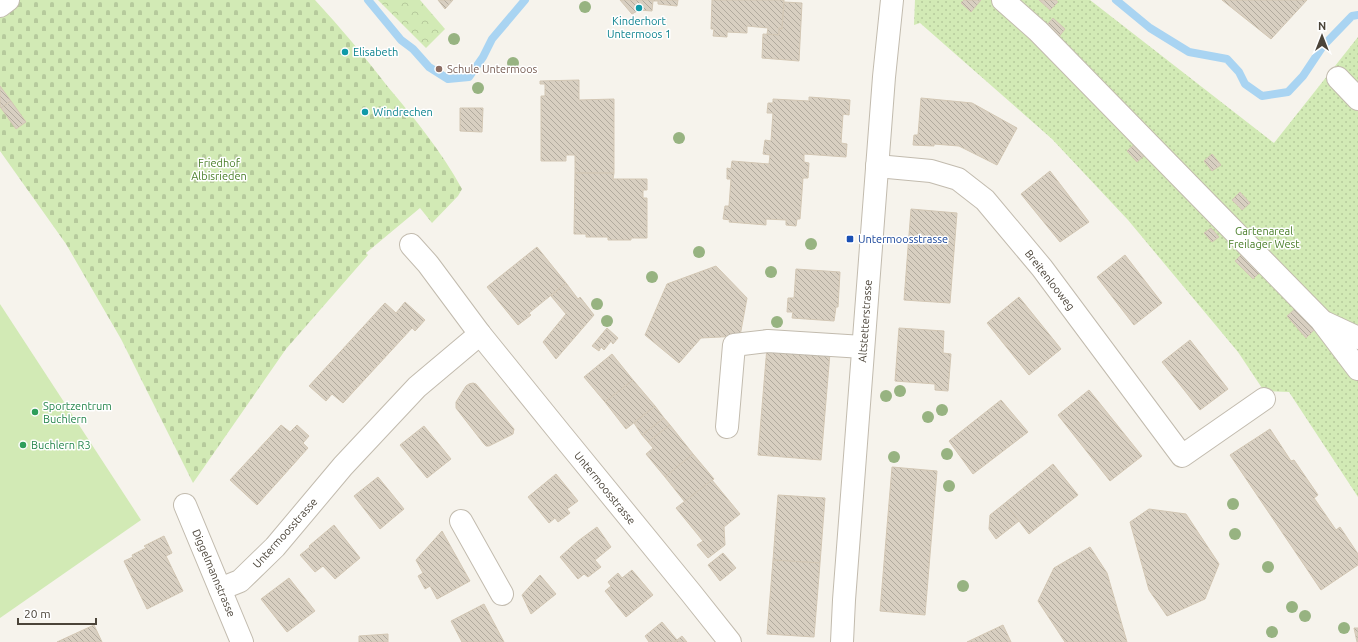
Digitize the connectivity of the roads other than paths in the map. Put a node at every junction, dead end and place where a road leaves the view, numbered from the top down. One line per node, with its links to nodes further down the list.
1 (8, 0): 4 (street)
2 (892, 0): 7 (street, Altstetterstrasse)
3 (1003, 0): 9 (street)
4 (0, 6)
5 (1338, 78): 6 (street)
6 (1358, 99)
7 (877, 166): 12 (street, Altstetterstrasse); 14 (street, Breitenlooweg)
8 (411, 245): 10 (street, Untermoosstrasse)
9 (1321, 320): 11 (street); 13 (street)
10 (480, 334): 18 (street, Untermoosstrasse); 21 (street, Untermoosstrasse)
11 (1358, 338)
12 (863, 348): 15 (street); 22 (street, Altstetterstrasse)
13 (1358, 369)
14 (1264, 399)
15 (727, 427)
16 (185, 505): 18 (street, Diggelmannstrasse)
17 (462, 521): 19 (street)
18 (220, 588): 20 (street, Diggelmannstrasse)
19 (502, 594)
20 (242, 642)
21 (730, 642)
22 (842, 642)

